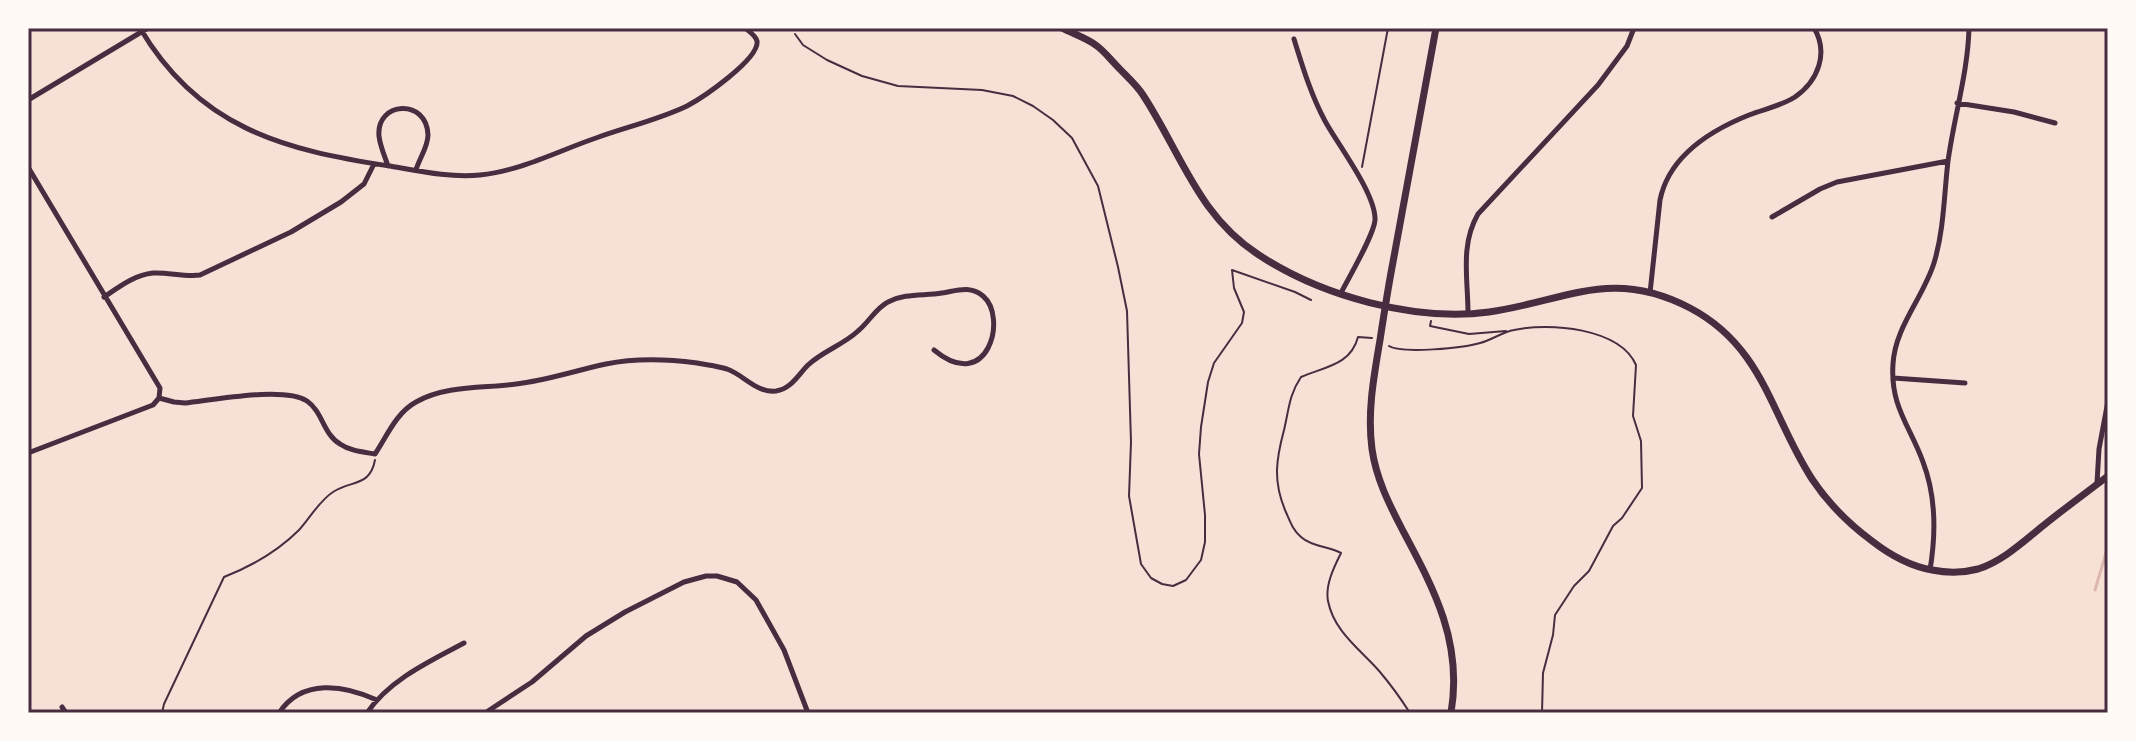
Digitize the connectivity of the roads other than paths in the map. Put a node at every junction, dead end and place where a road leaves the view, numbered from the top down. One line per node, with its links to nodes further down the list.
1 (745, 28): 16 (street)
2 (1062, 28): 18 (street)
3 (1436, 28): 37 (street)
4 (1634, 28): 21 (street)
5 (1814, 28): 19 (street)
6 (1969, 28): 10 (street)
7 (143, 29): 9 (street); 13 (street)
8 (1294, 39): 18 (street)
9 (28, 100)
10 (1957, 103): 11 (street); 12 (street)
11 (2055, 123)
12 (1948, 161): 17 (street); 23 (street)
13 (374, 164): 14 (street); 20 (street)
14 (388, 166): 16 (street); 16 (street)
15 (28, 167): 20 (street)
16 (416, 170)
17 (1772, 217)
18 (1341, 293): 21 (street)
19 (1650, 293): 21 (street); 30 (street)
20 (104, 297): 25 (street)
21 (1468, 313)
22 (934, 350): 25 (street)
23 (1893, 378): 24 (street); 30 (street)
24 (1965, 383)
25 (159, 398): 27 (street)
26 (2108, 401): 29 (street)
27 (28, 453)
28 (2108, 476): 29 (street)
29 (2097, 484): 30 (street)
30 (1930, 570)
31 (464, 643): 32 (street)
32 (377, 700): 33 (street); 34 (street)
33 (279, 713)
34 (367, 713)
35 (485, 713): 36 (street)
36 (808, 713)
37 (1451, 713)

